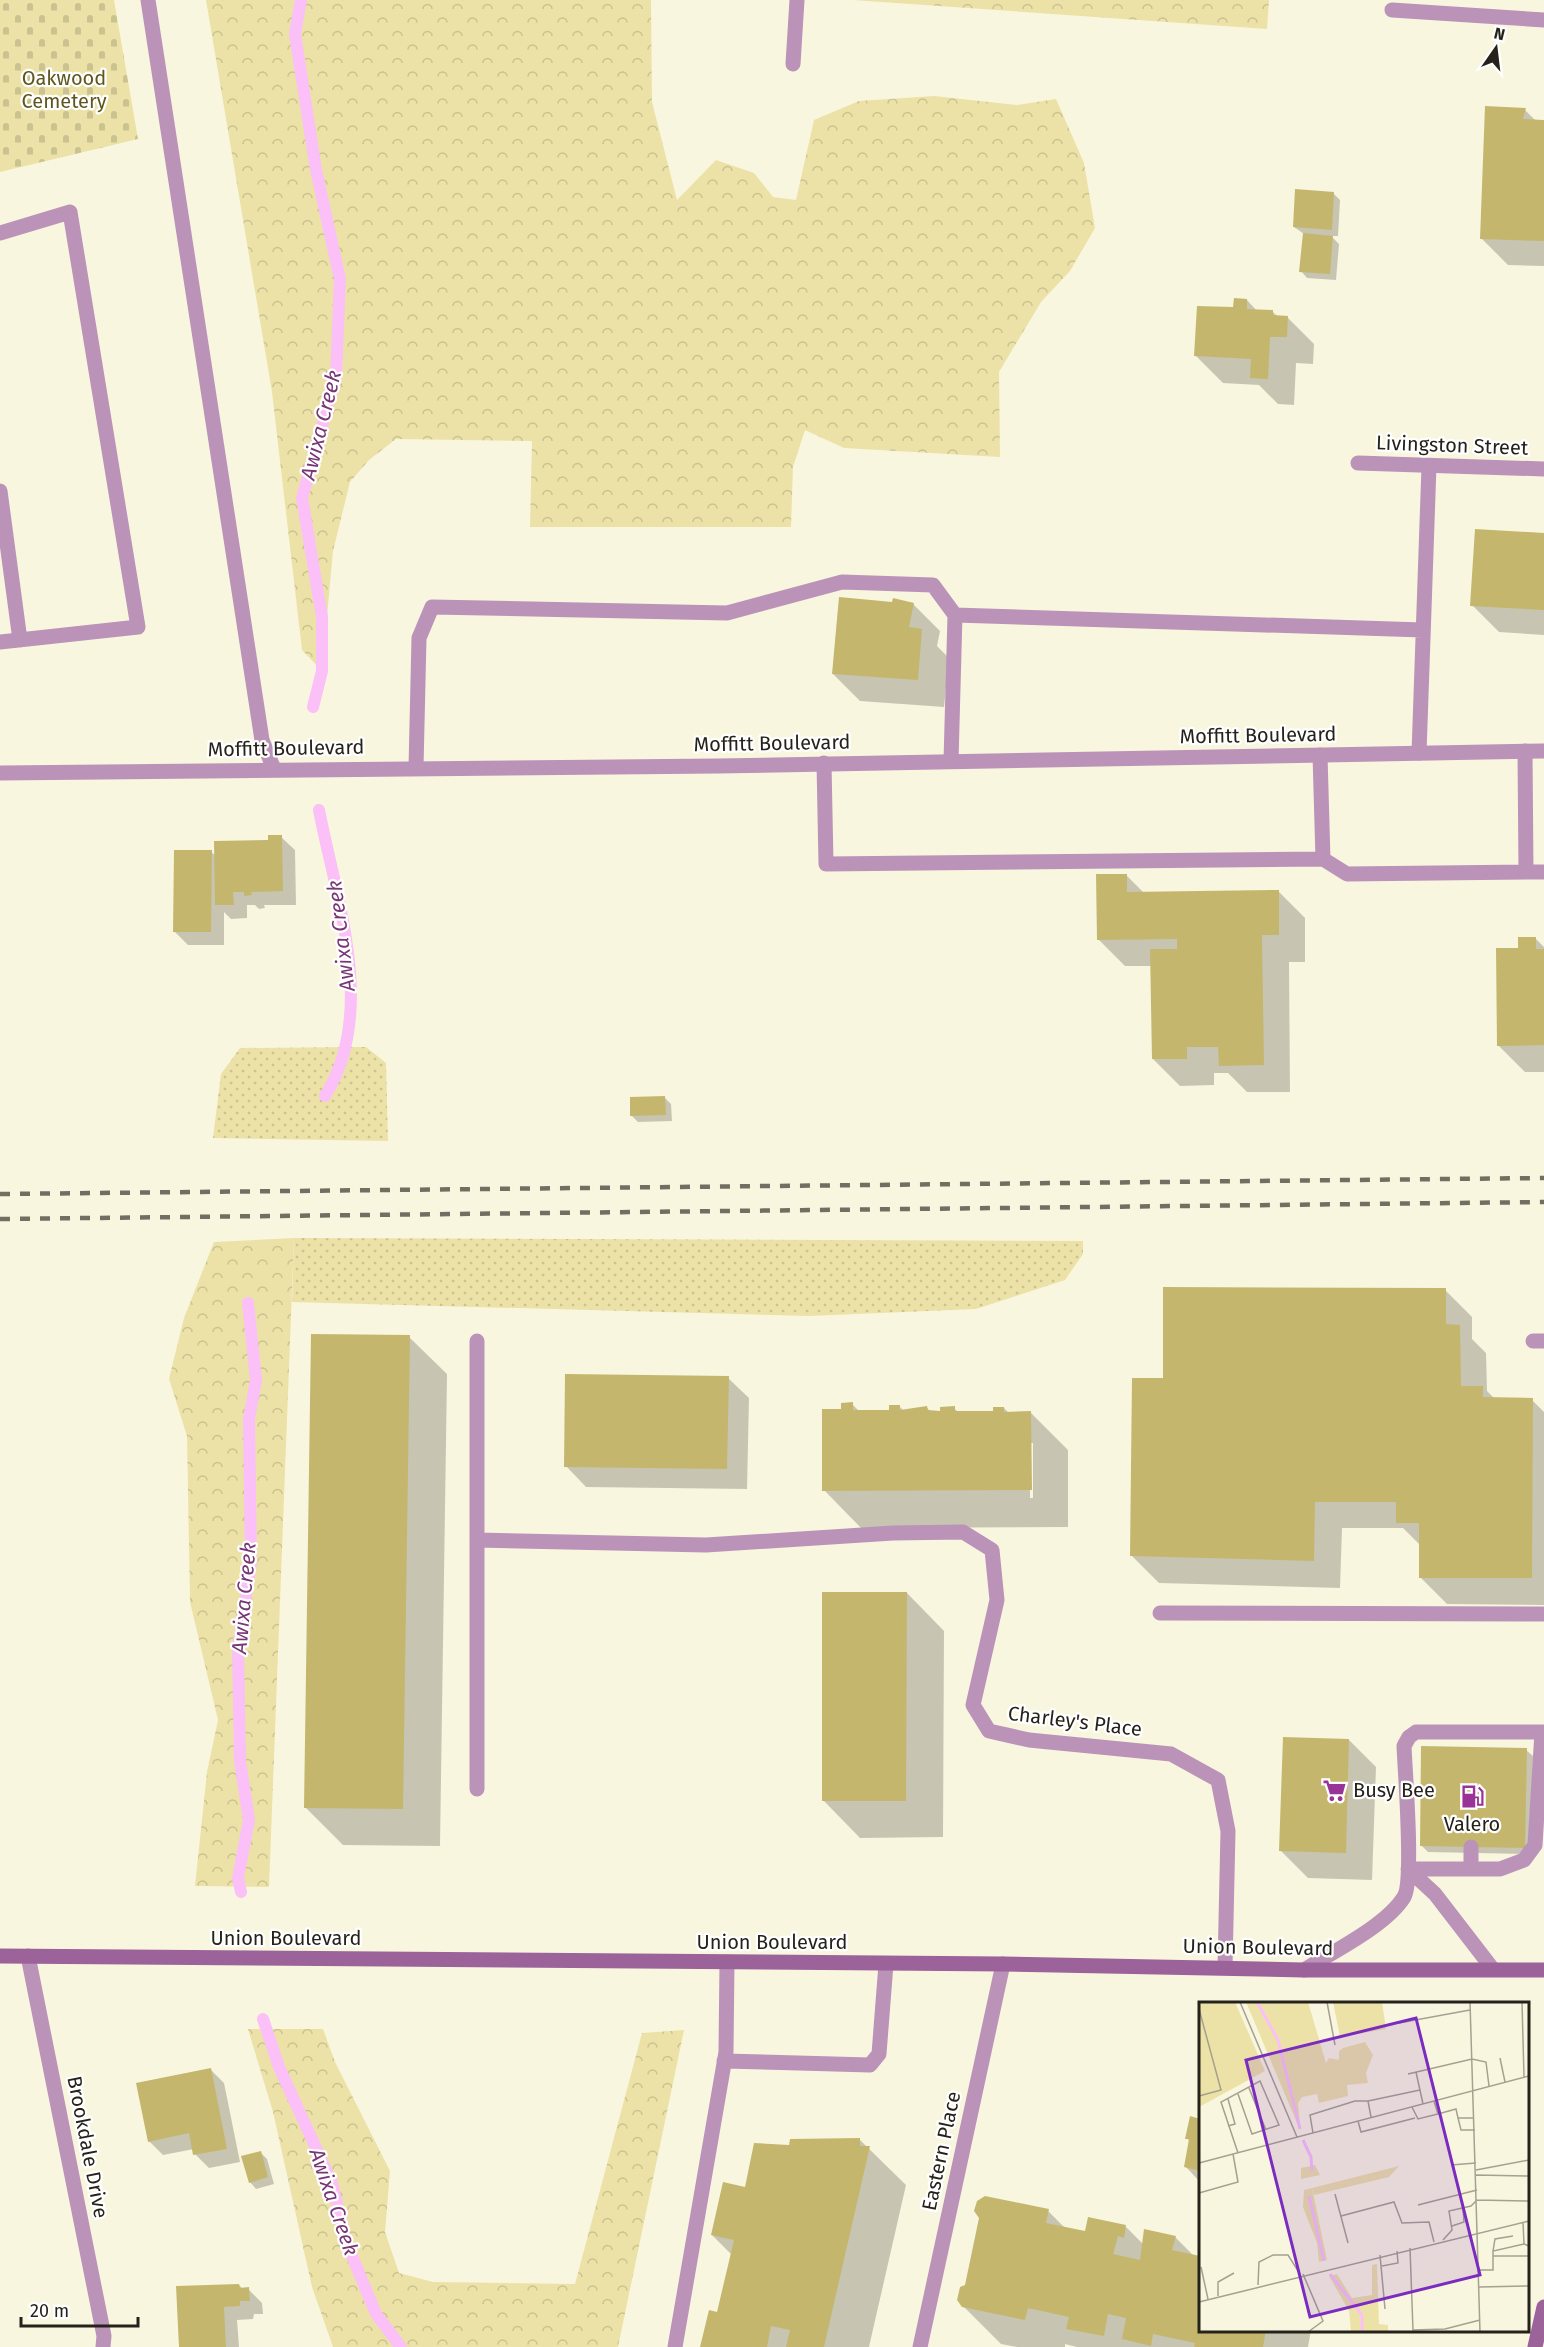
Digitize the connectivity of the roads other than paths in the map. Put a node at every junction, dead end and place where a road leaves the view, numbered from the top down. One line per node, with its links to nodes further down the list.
1 (148, 0): 22 (street)
2 (797, 0): 5 (street)
3 (1392, 10): 4 (street)
4 (1544, 20)
5 (793, 64)
6 (0, 232): 13 (street)
7 (1358, 463): 8 (street, Livingston Street)
8 (1429, 466): 9 (street, Livingston Street); 12 (street)
9 (1544, 469)
10 (0, 491): 13 (street)
11 (955, 615): 12 (street); 19 (street); 21 (street)
12 (1423, 630): 17 (street)
13 (20, 640): 14 (street)
14 (0, 642)
15 (1544, 750): 16 (street, Moffitt Boulevard)
16 (1525, 751): 17 (street, Moffitt Boulevard); 25 (street)
17 (1419, 753): 18 (street, Moffitt Boulevard)
18 (1320, 755): 19 (street, Moffitt Boulevard); 24 (street)
19 (951, 761): 20 (street, Moffitt Boulevard)
20 (824, 763): 21 (street, Moffitt Boulevard); 24 (street)
21 (416, 768): 22 (street, Moffitt Boulevard)
22 (274, 769): 23 (street, Moffitt Boulevard)
23 (0, 773)
24 (1323, 859): 25 (street)
25 (1526, 872): 26 (street)
26 (1544, 872)
27 (477, 1341): 28 (street)
28 (477, 1540): 32 (street); 42 (street, Charley's Place)
29 (1160, 1613): 30 (street)
30 (1544, 1614)
31 (1543, 1733): 34 (street); 35 (street)
32 (477, 1789)
33 (1471, 1847): 35 (street)
34 (1408, 1869): 35 (street); 43 (street); 44 (street)
35 (1471, 1869)
36 (0, 1947): 37 (street)
37 (0, 1956): 38 (main road, Union Boulevard)
38 (28, 1956): 39 (main road, Union Boulevard); 48 (street, Brookdale Drive)
39 (727, 1962): 40 (main road, Union Boulevard); 46 (street)
40 (886, 1964): 41 (main road, Union Boulevard); 46 (street)
41 (1003, 1964): 42 (main road, Union Boulevard); 50 (street, Eastern Place)
42 (1225, 1967): 44 (main road, Union Boulevard)
43 (1492, 1968): 44 (main road, Union Boulevard); 45 (main road, Union Boulevard)
44 (1304, 1970)
45 (1544, 1970)
46 (724, 2061): 49 (street)
47 (1544, 2307): 51 (main road)
48 (103, 2347)
49 (675, 2347)
50 (920, 2347)
51 (1535, 2347)

